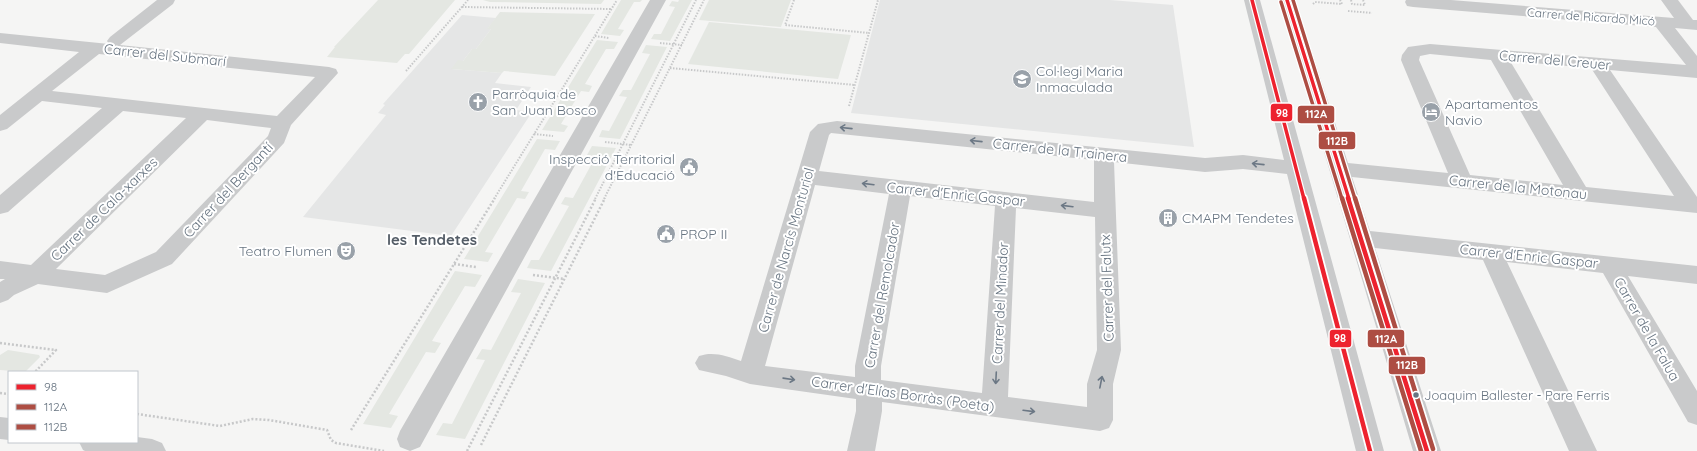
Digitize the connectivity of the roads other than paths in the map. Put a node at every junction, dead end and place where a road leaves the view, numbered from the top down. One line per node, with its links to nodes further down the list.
1 (167, 0): 10 (street)
2 (658, 0): 47 (street)
3 (1252, 0): 24 (street)
4 (1287, 0): 25 (street)
5 (1668, 0): 8 (street)
6 (1413, 2): 7 (street, Carrer de Ricardo Micó)
7 (1661, 22): 8 (street, Carrer de Ricardo Micó); 14 (street)
8 (1692, 24)
9 (0, 38): 11 (street, Carrer del Submarí)
10 (116, 41)
11 (95, 48): 16 (street, Carrer del Submarí); 17 (street)
12 (1497, 55): 13 (street, Carrer del Creuer); 27 (street, Carrer del Creuer); 29 (street)
13 (1597, 64): 15 (street, Carrer del Creuer); 31 (street)
14 (1697, 68)
15 (1697, 72)
16 (329, 73): 20 (street, Carrer del Bergantí)
17 (38, 95): 18 (street); 21 (street)
18 (118, 105): 19 (street); 32 (street)
19 (202, 114): 20 (street); 38 (street, Carrer de Cala-xarxes)
20 (282, 123): 38 (street, Carrer del Bergantí)
21 (0, 125)
22 (824, 128): 23 (street, Carrer de la Trainera, one-way to 22); 26 (street, Carrer de Narcís Monturiol)
23 (1104, 154): 24 (street, Carrer de la Trainera, one-way to 23); 33 (street, Carrer del Falutx)
24 (1297, 168): 51 (street)
25 (1340, 169): 27 (street, Carrer de la Motonau); 34 (street)
26 (806, 177): 28 (street, Carrer d'Enric Gaspar, one-way to 26); 42 (street, Carrer de Narcís Monturiol)
27 (1462, 181): 29 (street, Carrer de la Motonau)
28 (901, 187): 30 (street, Carrer d'Enric Gaspar); 43 (street, Carrer del Remolcador)
29 (1579, 194): 31 (street, Carrer de la Motonau)
30 (1006, 199): 33 (street, Carrer d'Enric Gaspar, one-way to 30); 44 (street, Carrer del Minador, one-way to 44)
31 (1694, 206)
32 (0, 207)
33 (1105, 211): 46 (street, Carrer del Falutx, one-way to 33)
34 (1361, 238): 35 (street, Carrer d'Enric Gaspar); 52 (street)
35 (1491, 252): 36 (street, Carrer d'Enric Gaspar); 53 (street)
36 (1610, 265): 39 (street, Carrer d'Enric Gaspar); 45 (street, Carrer de la Falua)
37 (0, 270): 38 (street)
38 (35, 275): 40 (street, Carrer de Cala-xarxes)
39 (1697, 275)
40 (0, 294)
41 (708, 363): 42 (street, Carrer d'Elías Borràs (Poeta))
42 (750, 374): 43 (street, Carrer d'Elías Borràs (Poeta), one-way to 43)
43 (868, 389): 44 (street, Carrer d'Elías Borràs (Poeta)); 50 (street, Carrer del Remolcador)
44 (994, 407): 46 (street, Carrer d'Elías Borràs (Poeta), one-way to 46)
45 (1697, 414)
46 (1100, 420)
47 (410, 439)
48 (100, 443): 49 (street)
49 (152, 451)
50 (861, 451)
51 (1370, 451)
52 (1427, 451)
53 (1583, 451)

